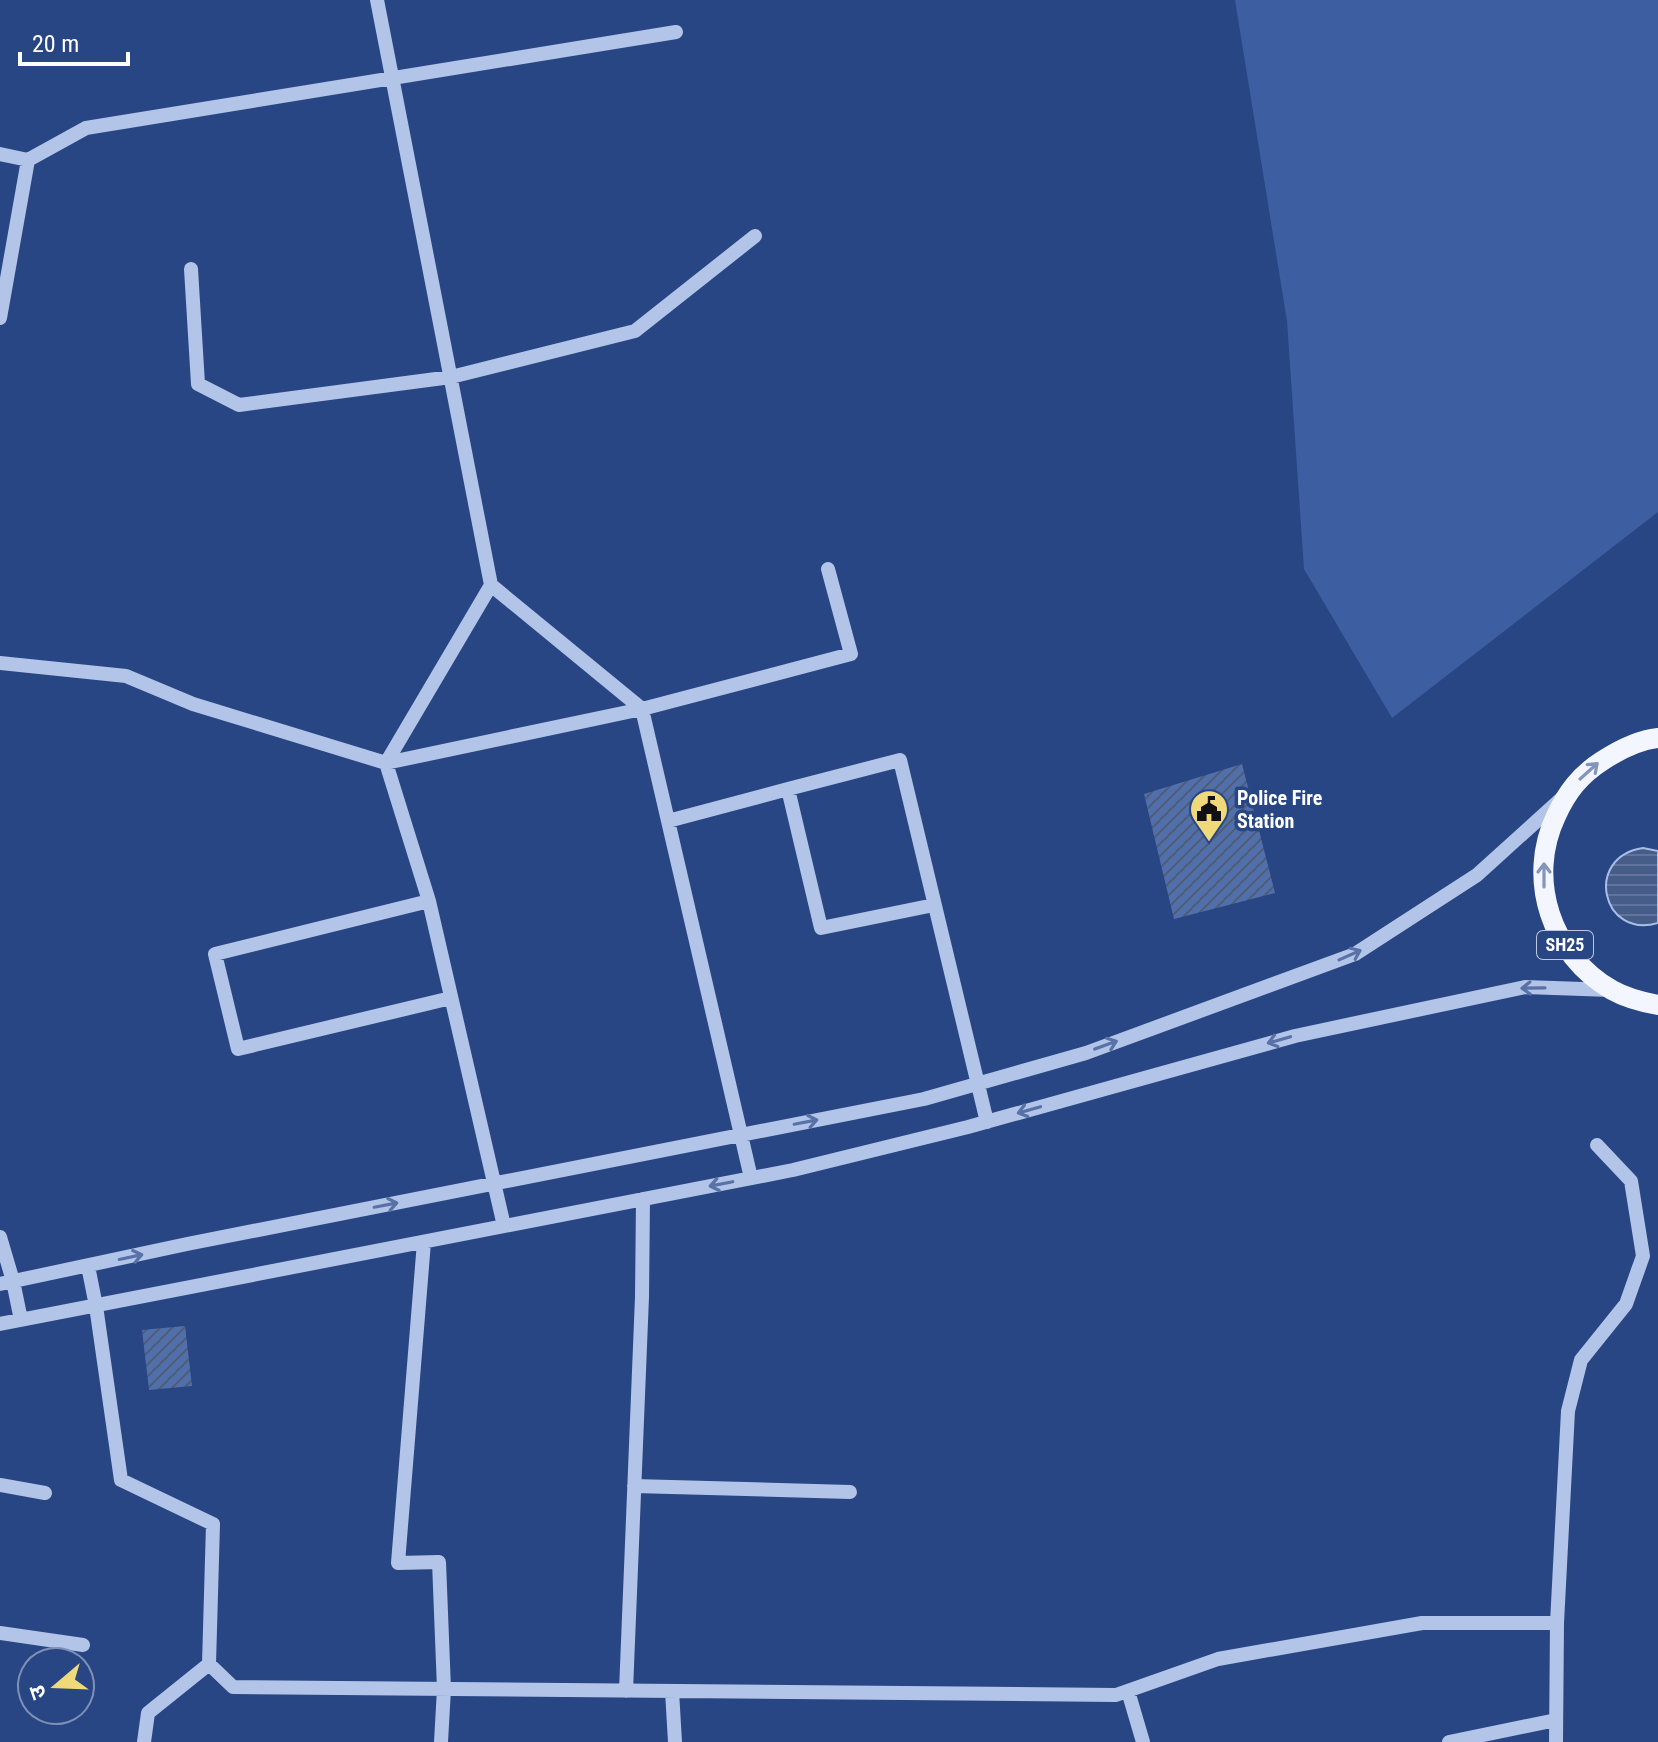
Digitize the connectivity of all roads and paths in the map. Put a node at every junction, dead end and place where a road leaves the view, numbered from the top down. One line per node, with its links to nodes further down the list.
1 (377, 0): 3 (street)
2 (676, 32): 3 (street)
3 (393, 79): 5 (street); 9 (street)
4 (0, 154): 5 (street)
5 (28, 160): 8 (street)
6 (755, 236): 9 (street)
7 (191, 269): 9 (street)
8 (0, 318)
9 (451, 377): 11 (street)
10 (828, 569): 13 (street)
11 (491, 585): 13 (street); 15 (street)
12 (0, 663): 15 (street)
13 (642, 709): 15 (street); 18 (street)
14 (1656, 737): 17 (main road, SH25, one-way to 14)
15 (386, 763): 19 (street)
16 (788, 789): 18 (street); 20 (street); 20 (street)
17 (1566, 795): 21 (main road, SH25, one-way to 17); 24 (street, one-way to 17)
18 (668, 821): 26 (street)
19 (429, 901): 22 (street); 22 (street)
20 (934, 905): 24 (street)
21 (1611, 990): 23 (main road, SH25); 25 (street, one-way to 25)
22 (451, 998): 29 (street)
23 (1658, 1005)
24 (978, 1084): 25 (street); 26 (street, one-way to 24)
25 (987, 1122): 28 (street)
26 (739, 1135): 28 (street); 29 (street)
27 (1597, 1145): 43 (street)
28 (751, 1178): 30 (street, one-way to 30)
29 (494, 1183): 31 (street); 34 (street, one-way to 29)
30 (643, 1199): 31 (street); 40 (street)
31 (504, 1226): 33 (street)
32 (0, 1237): 35 (street)
33 (424, 1242): 36 (street); 47 (street)
34 (88, 1266): 35 (street); 36 (street)
35 (7, 1283): 37 (street)
36 (96, 1306): 37 (street); 46 (street)
37 (21, 1320): 38 (street)
38 (0, 1324)
39 (0, 1485): 42 (street)
40 (634, 1486): 41 (street); 48 (street)
41 (850, 1492)
42 (45, 1493)
43 (1557, 1623): 50 (street); 51 (street)
44 (0, 1633): 45 (street)
45 (83, 1645)
46 (209, 1664): 47 (street); 52 (street)
47 (444, 1689): 48 (street); 53 (street)
48 (626, 1691): 49 (street)
49 (672, 1691): 50 (street); 54 (street)
50 (1128, 1691): 55 (street)
51 (1556, 1720): 56 (street); 57 (street)
52 (144, 1742)
53 (441, 1742)
54 (675, 1742)
55 (1143, 1742)
56 (1449, 1742)
57 (1556, 1742)

